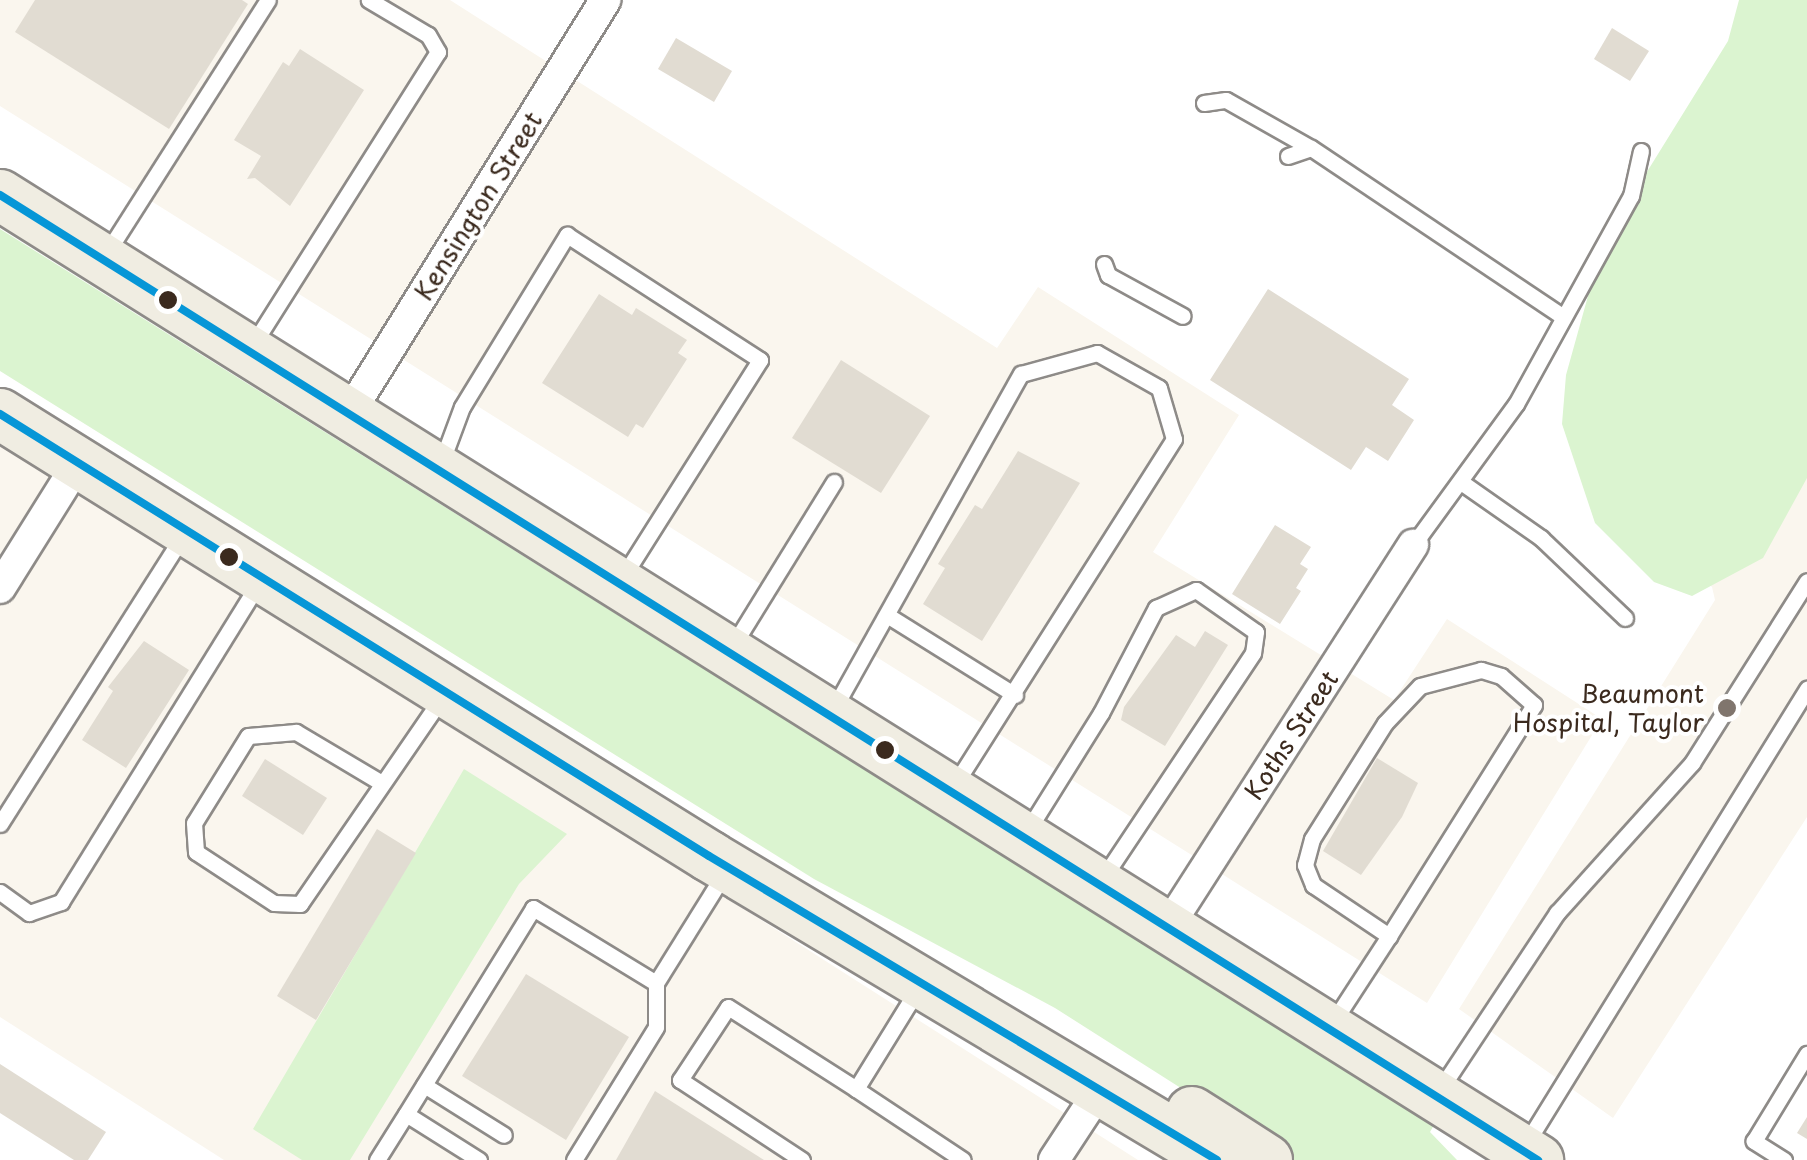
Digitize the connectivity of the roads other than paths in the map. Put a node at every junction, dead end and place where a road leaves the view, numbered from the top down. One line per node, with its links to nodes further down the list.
1 (268, 0): 9 (lane)
2 (369, 0): 13 (lane)
3 (606, 0): 14 (street, Kensington Street)
4 (1204, 102): 5 (lane)
5 (1311, 148): 7 (lane); 12 (lane)
6 (1641, 151): 12 (lane)
7 (1288, 156)
8 (0, 195): 9 (main road)
9 (103, 259): 13 (main road)
10 (1104, 264): 11 (lane)
11 (1184, 316)
12 (1564, 317): 19 (lane)
13 (250, 350): 14 (main road)
14 (350, 412): 17 (main road)
15 (0, 414): 16 (main road)
16 (78, 463): 20 (main road); 25 (street)
17 (439, 468): 23 (main road); 23 (lane)
18 (834, 482): 28 (lane)
19 (1460, 482): 21 (lane); 27 (lane)
20 (186, 530): 22 (main road); 35 (lane)
21 (1413, 546): 40 (street, Koths Street)
22 (262, 578): 30 (main road); 39 (lane)
23 (620, 581): 28 (main road)
24 (1807, 581): 50 (lane)
25 (0, 588)
26 (887, 615): 31 (lane); 31 (lane); 32 (lane)
27 (1625, 618)
28 (730, 650): 32 (main road)
29 (1807, 689): 53 (lane)
30 (447, 692): 33 (lane); 37 (main road)
31 (1015, 695): 34 (lane)
32 (831, 714): 34 (main road)
33 (380, 782): 33 (lane)
34 (952, 790): 36 (main road)
35 (0, 824)
36 (1025, 835): 38 (main road); 38 (lane)
37 (728, 866): 41 (main road); 44 (lane)
38 (1100, 882): 40 (main road)
39 (0, 892)
40 (1169, 925): 45 (main road)
41 (847, 936): 43 (main road); 61 (main road)
42 (1390, 936): 42 (lane); 45 (lane)
43 (922, 980): 48 (main road); 49 (lane)
44 (656, 983): 47 (lane); 56 (lane)
45 (1329, 1028): 50 (main road)
46 (1807, 1054): 62 (lane)
47 (424, 1085): 51 (lane); 52 (lane)
48 (1102, 1087): 59 (street); 60 (main road)
49 (856, 1088): 57 (lane); 58 (lane)
50 (1436, 1096): 53 (main road)
51 (406, 1114): 54 (lane); 55 (lane)
52 (504, 1135)
53 (1525, 1157)
54 (377, 1160)
55 (479, 1160)
56 (574, 1160)
57 (802, 1160)
58 (963, 1160)
59 (1054, 1160)
60 (1217, 1160)
61 (1267, 1160)
62 (1784, 1160)

